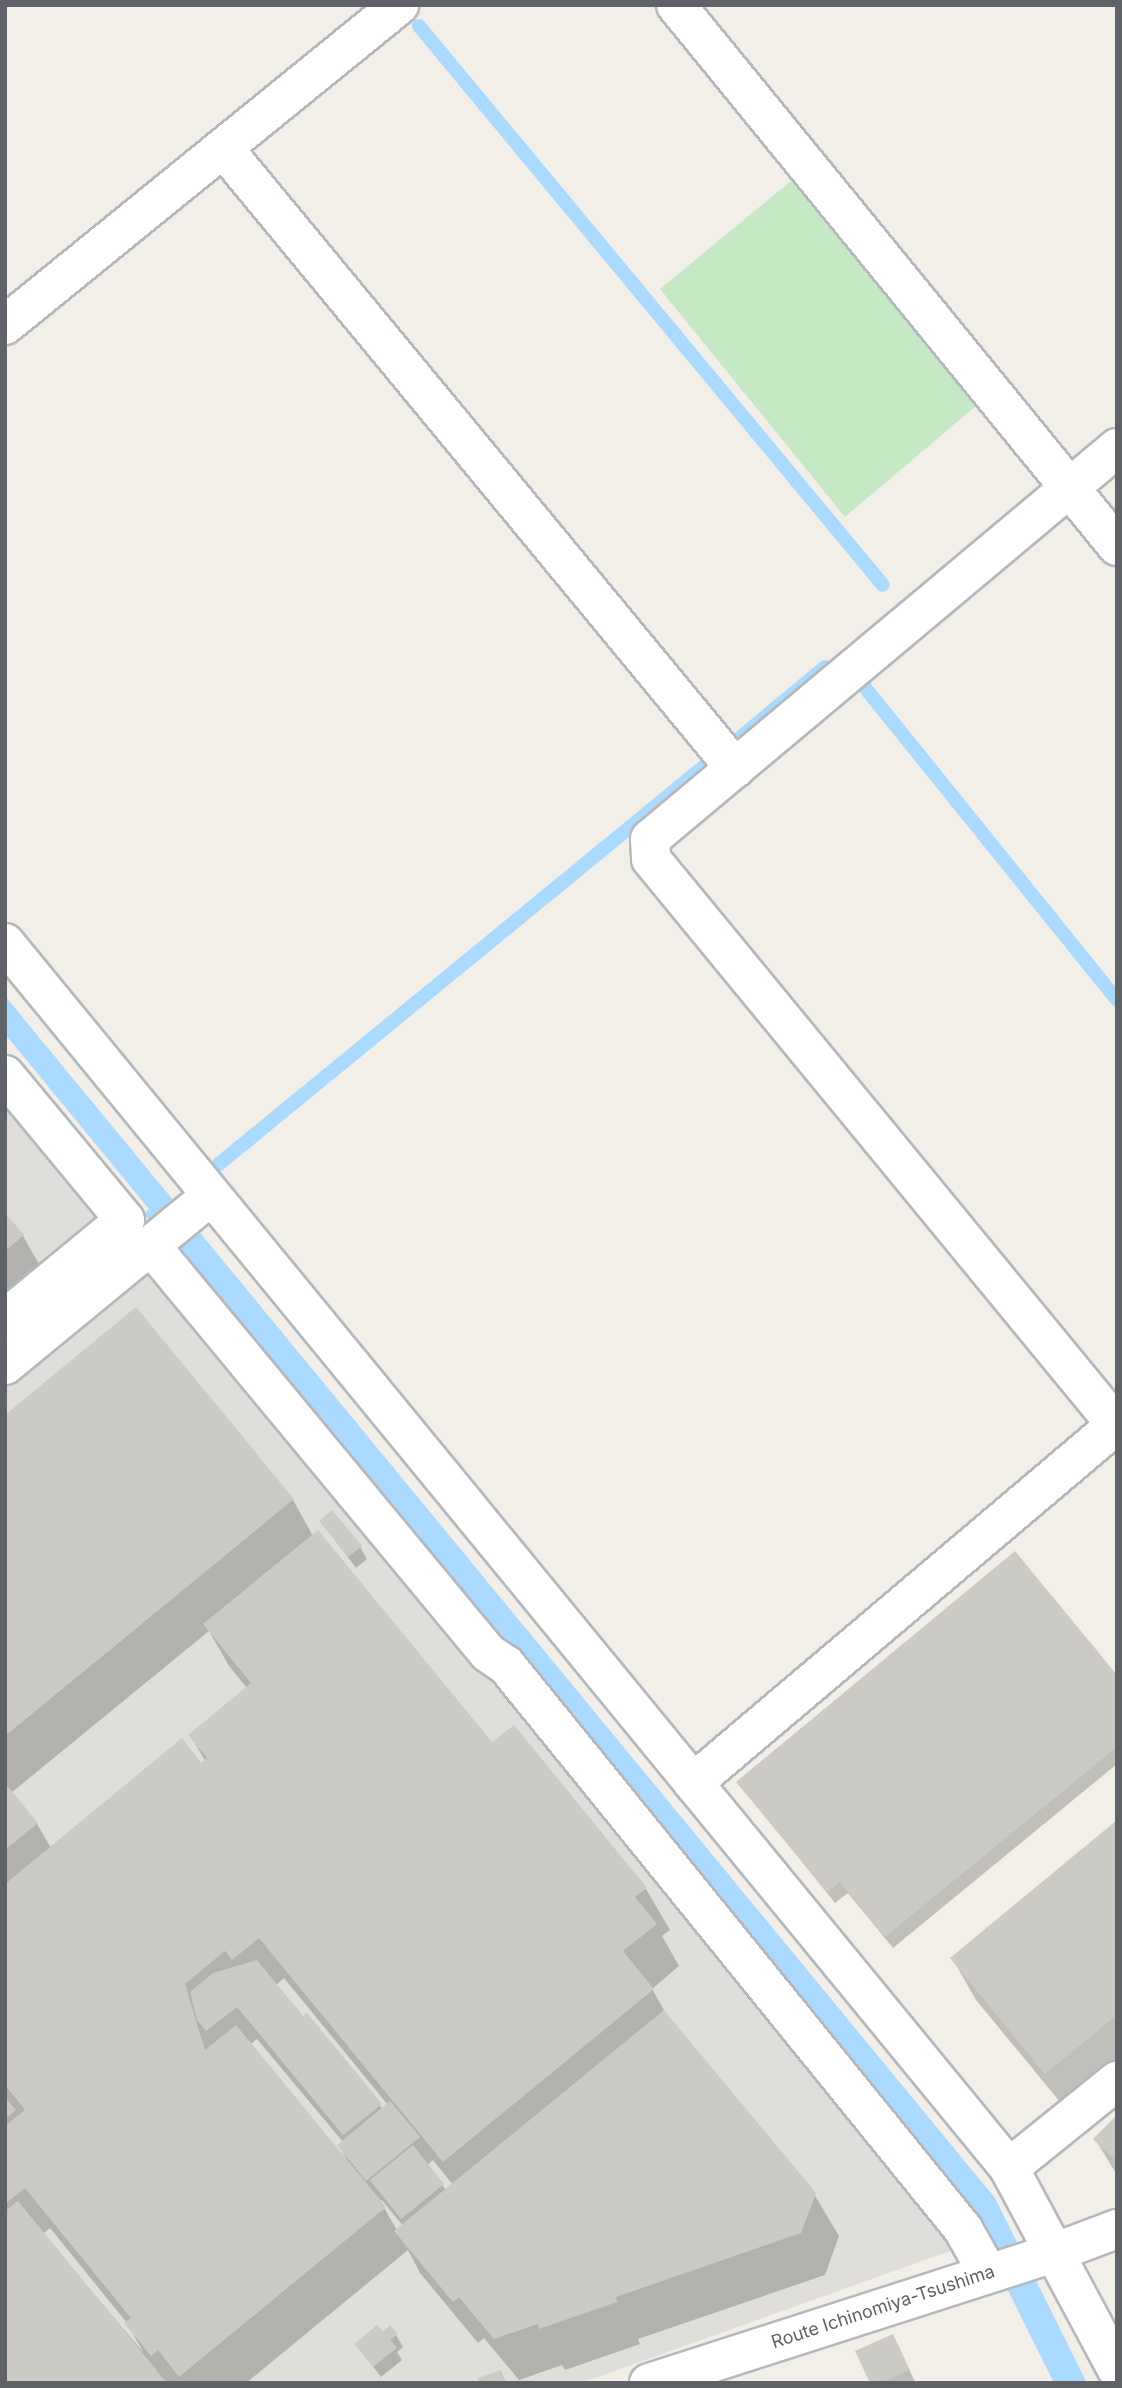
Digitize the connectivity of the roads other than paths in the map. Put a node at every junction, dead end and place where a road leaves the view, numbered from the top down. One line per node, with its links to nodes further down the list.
1 (399, 5): 3 (street)
2 (676, 5): 6 (street)
3 (224, 149): 4 (street); 8 (street)
4 (5, 325)
5 (1117, 448): 6 (street)
6 (1070, 488): 7 (street); 8 (street)
7 (1117, 546)
8 (735, 768): 16 (street)
9 (5, 943): 11 (street)
10 (5, 1075): 13 (street)
11 (204, 1202): 12 (street); 17 (street)
12 (155, 1242): 13 (street); 22 (street)
13 (103, 1262): 14 (street); 15 (street)
14 (5, 1319)
15 (5, 1365)
16 (1116, 1425): 17 (street)
17 (693, 1783): 19 (street)
18 (1117, 2081): 19 (street)
19 (1009, 2168): 21 (street)
20 (1117, 2229): 21 (street, Route Ichinomiya-Tsushima)
21 (1049, 2254): 22 (street, Route Ichinomiya-Tsushima); 23 (street)
22 (990, 2272): 24 (street, Route Ichinomiya-Tsushima)
23 (1117, 2369)
24 (649, 2383)

